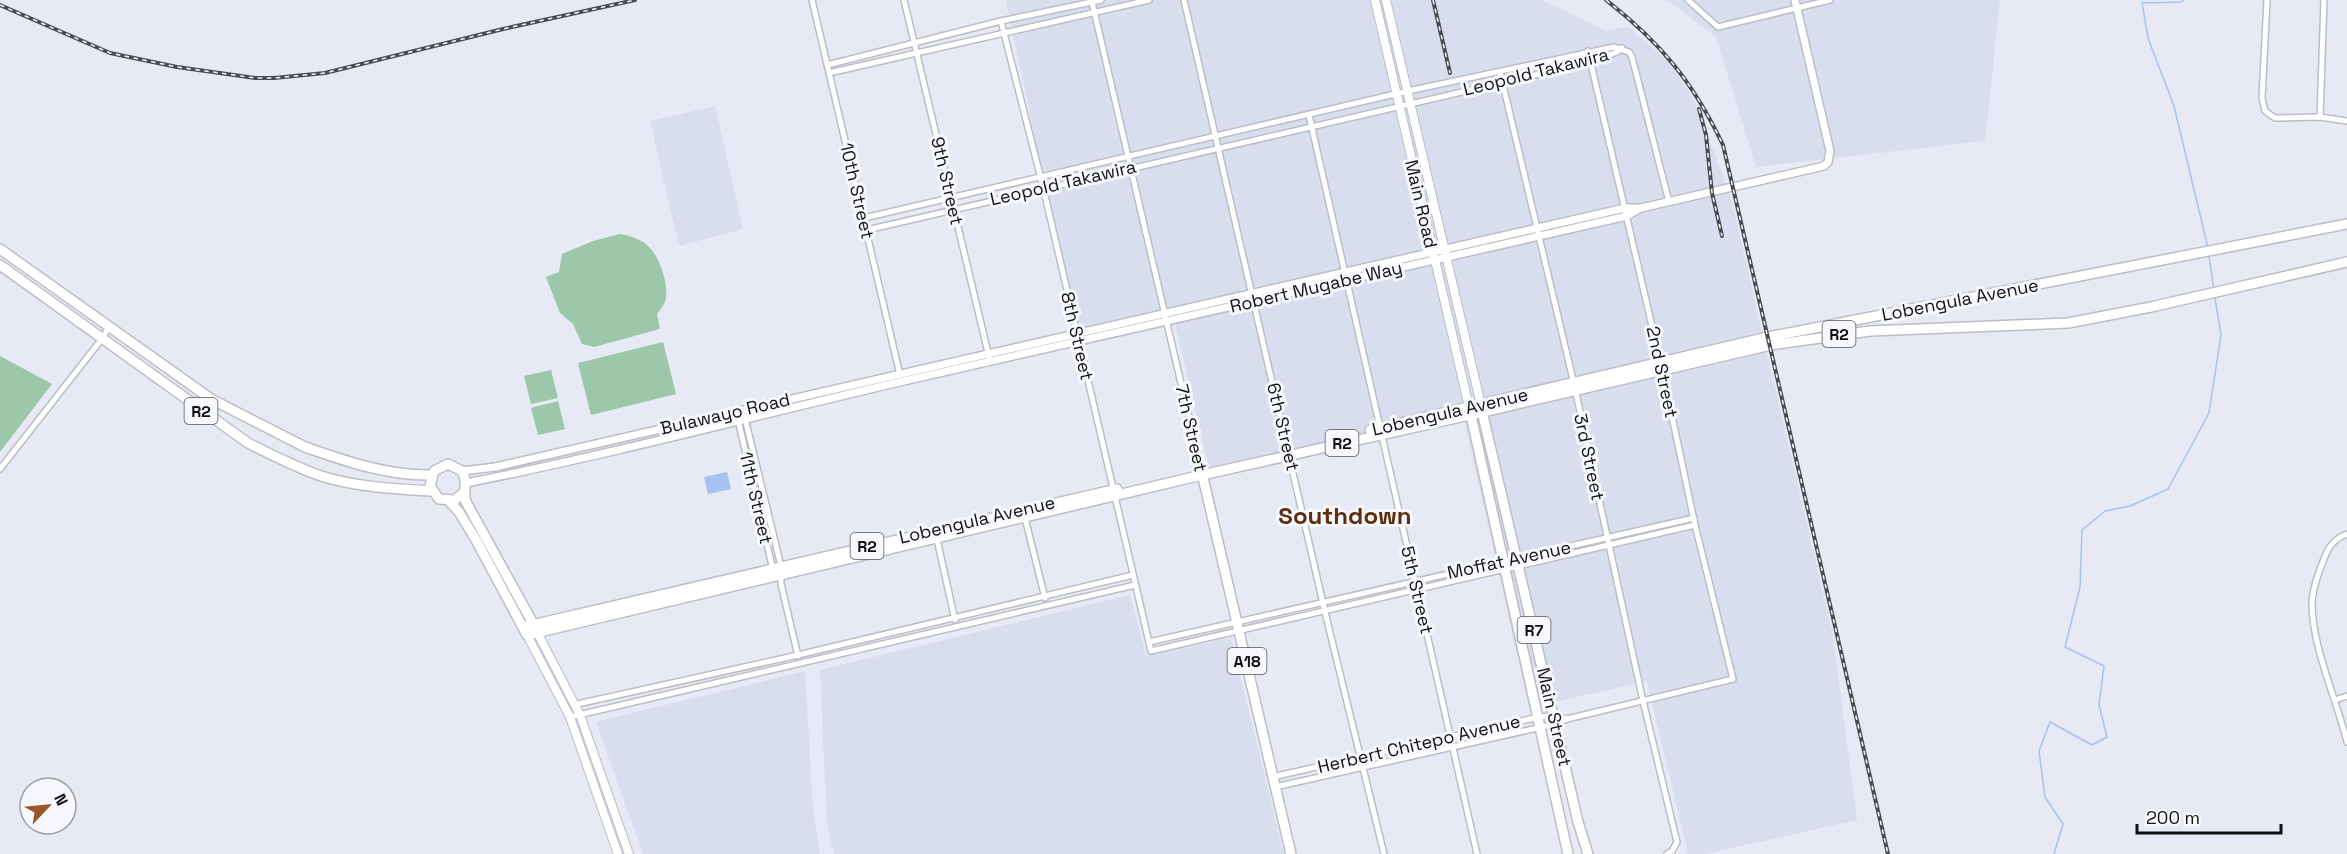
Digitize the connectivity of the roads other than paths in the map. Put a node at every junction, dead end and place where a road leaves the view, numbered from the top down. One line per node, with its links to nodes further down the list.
1 (812, 0): 25 (street, 10th Street)
2 (904, 0): 20 (street, 9th Street)
3 (1101, 0): 13 (street)
4 (1149, 0): 16 (street)
5 (1184, 0): 37 (street, 6th Street)
6 (1375, 0): 17 (main road, Main Road)
7 (1386, 0): 15 (main road, Main Road)
8 (1688, 0): 14 (street)
9 (1795, 0): 14 (street, Robert Mugabe Way)
10 (1830, 0): 14 (street)
11 (2267, 0): 34 (street)
12 (2324, 0): 34 (street)
13 (1092, 2): 16 (street, 7th Street); 18 (street)
14 (1797, 8): 44 (street, Robert Mugabe Way)
15 (1389, 12): 17 (main road); 29 (main road, Main Road)
16 (1094, 13): 19 (street); 39 (street, 7th Street)
17 (1378, 13): 30 (main road, Main Road)
18 (1002, 21): 19 (street, 8th Street); 20 (street)
19 (1004, 34): 23 (street); 41 (street, 8th Street)
20 (915, 43): 23 (street, 9th Street); 25 (street)
21 (1622, 48): 22 (street, Leopold Takawira); 24 (street, Leopold Takawira); 44 (street)
22 (1588, 51): 24 (street, 2nd Street); 26 (street, Leopold Takawira)
23 (917, 53): 27 (street); 43 (street, 9th Street)
24 (1591, 62): 28 (street, Leopold Takawira); 46 (street, 2nd Street)
25 (827, 65): 27 (street, 10th Street)
26 (1500, 72): 28 (street, 3rd Street); 29 (street, Leopold Takawira)
27 (829, 73): 47 (street, 10th Street)
28 (1502, 81): 31 (street, Leopold Takawira); 49 (street, 3rd Street)
29 (1408, 91): 30 (street, Leopold Takawira); 31 (main road, Main Road)
30 (1396, 94): 32 (main road, Main Road); 33 (street, Leopold Takawira)
31 (1410, 102): 32 (street, Leopold Takawira); 53 (main road, Main Road)
32 (1398, 105): 36 (street, Leopold Takawira); 54 (main road, Main Road)
33 (1309, 115): 36 (street, 5th Street); 37 (street, Leopold Takawira)
34 (2320, 117): 35 (street)
35 (2347, 121)
36 (1310, 125): 38 (street, Leopold Takawira); 57 (street, 5th Street)
37 (1216, 137): 38 (street, 6th Street); 39 (street, Leopold Takawira)
38 (1218, 147): 40 (street, Leopold Takawira); 58 (street, 6th Street)
39 (1129, 156): 40 (street, 7th Street); 41 (street, Leopold Takawira)
40 (1131, 167): 42 (street, Leopold Takawira); 59 (street, 7th Street)
41 (1041, 177): 42 (street, 8th Street); 43 (street, Leopold Takawira)
42 (1043, 187): 45 (street, Leopold Takawira); 62 (street, 8th Street)
43 (951, 197): 45 (street, 9th Street); 47 (street, Leopold Takawira)
44 (1669, 202): 46 (street, Robert Mugabe Way)
45 (953, 210): 50 (street, Leopold Takawira); 64 (street, 9th Street)
46 (1626, 212): 49 (street, Robert Mugabe Way); 51 (street, Robert Mugabe Way); 65 (street, 2nd Street)
47 (864, 218): 50 (street, 10th Street)
48 (2347, 224): 65 (highway, Lobengula Avenue / R2)
49 (1536, 229): 51 (street, 3rd Street); 53 (street, Robert Mugabe Way)
50 (867, 230): 66 (street, 10th Street)
51 (1538, 237): 53 (street, Robert Mugabe Way); 67 (street, 3rd Street)
52 (0, 249): 61 (highway, R2)
53 (1446, 254): 54 (street, Robert Mugabe Way); 68 (main road, Main Road)
54 (1434, 256): 57 (street, Robert Mugabe Way); 70 (main road, Main Road)
55 (2347, 262): 65 (highway, Lobengula Avenue / R2)
56 (0, 265): 63 (highway, R2)
57 (1344, 276): 58 (street, Robert Mugabe Way); 72 (street, 5th Street)
58 (1253, 298): 59 (street, Robert Mugabe Way); 60 (street, Robert Mugabe Way); 73 (street, 6th Street)
59 (1165, 314): 60 (street, 7th Street); 62 (street, Robert Mugabe Way)
60 (1167, 322): 62 (street, Robert Mugabe Way); 79 (street, 7th Street)
61 (109, 327): 63 (street); 80 (highway, R2)
62 (1077, 337): 64 (street, Robert Mugabe Way); 85 (street, 8th Street)
63 (101, 340): 76 (street); 83 (highway, R2)
64 (988, 357): 66 (street, Bulawayo Road)
65 (1662, 366): 67 (highway, Lobengula Avenue / R2); 90 (street, 2nd Street)
66 (901, 377): 69 (street, Bulawayo Road); 71 (street, Bulawayo Road)
67 (1574, 387): 68 (highway, Lobengula Avenue / R2); 94 (street, 3rd Street)
68 (1482, 408): 70 (highway, Lobengula Avenue / R2); 75 (highway, Main Street / R7)
69 (739, 411): 71 (street, 11th Street); 74 (street, Bulawayo Road)
70 (1469, 411): 72 (highway, Lobengula Avenue / R2); 77 (highway, Main Street / R7)
71 (741, 420): 81 (street, Bulawayo Road); 98 (street, 11th Street)
72 (1380, 431): 73 (highway, Lobengula Avenue / R2); 100 (street, 5th Street)
73 (1289, 452): 79 (highway, Lobengula Avenue / R2); 104 (street, 6th Street)
74 (495, 467): 78 (street, Bulawayo Road); 81 (street)
75 (1496, 467): 77 (highway); 87 (highway, Main Street / R7)
76 (0, 470)
77 (1482, 470): 88 (highway, Main Street / R7)
78 (462, 471): 80 (highway, R2); 82 (highway)
79 (1201, 472): 85 (highway, Lobengula Avenue / R2); 112 (highway, 7th Street / A18)
80 (431, 475): 83 (highway)
81 (498, 476): 82 (street, Bulawayo Road)
82 (466, 483): 84 (highway)
83 (431, 491): 86 (highway, R2)
84 (463, 493): 86 (highway); 114 (highway)
85 (1115, 493): 89 (highway, Lobengula Avenue / R2); 99 (street, 8th Street)
86 (449, 501): 115 (highway, R2)
87 (1506, 509): 88 (highway); 96 (highway, Main Street / R7)
88 (1492, 512): 97 (highway, Main Street / R7)
89 (1024, 513): 92 (highway, Lobengula Avenue / R2); 103 (street)
90 (1694, 518): 91 (street, 2nd Street); 94 (street, Moffat Avenue)
91 (1695, 525): 95 (street, Moffat Avenue); 124 (street, 2nd Street)
92 (936, 534): 98 (highway, Lobengula Avenue / R2); 111 (street)
93 (2347, 534): 127 (street)
94 (1606, 539): 95 (street, 3rd Street); 96 (street, Moffat Avenue)
95 (1608, 547): 96 (street, Moffat Avenue); 129 (street, 3rd Street)
96 (1518, 562): 97 (street, Moffat Avenue); 97 (street, Moffat Avenue); 108 (highway, Main Street / R7)
97 (1503, 565): 100 (street, Moffat Avenue); 102 (street, Moffat Avenue); 110 (highway, Main Street / R7)
98 (778, 574): 114 (highway, Lobengula Avenue / R2); 120 (street, 11th Street)
99 (1133, 575): 101 (street, 8th Street); 103 (street)
100 (1415, 581): 102 (street, 5th Street); 104 (street, Moffat Avenue)
101 (1135, 585): 105 (street); 117 (street, 8th Street)
102 (1417, 591): 107 (street, Moffat Avenue); 136 (street, 5th Street)
103 (1045, 597): 105 (street); 106 (street)
104 (1323, 602): 107 (street, 6th Street); 112 (street, Moffat Avenue)
105 (1047, 605): 109 (street)
106 (1001, 608): 109 (street); 111 (street)
107 (1325, 612): 112 (street, Moffat Avenue); 139 (street, 6th Street)
108 (1530, 614): 110 (highway); 122 (highway, Main Street / R7)
109 (1002, 616): 113 (street)
110 (1515, 616): 123 (highway, Main Street / R7)
111 (955, 618): 113 (street); 116 (street)
112 (1239, 626): 117 (street, Moffat Avenue); 119 (street, Moffat Avenue); 143 (highway, 7th Street / A18)
113 (957, 627): 118 (street)
114 (535, 628): 115 (highway, Lobengula Avenue / R2); 130 (main road)
115 (525, 631): 131 (main road)
116 (872, 638): 118 (street); 120 (street)
117 (1149, 642): 119 (street, 8th Street)
118 (874, 646): 121 (street)
119 (1151, 651)
120 (798, 655): 121 (street, 11th Street); 125 (street)
121 (800, 664): 128 (street)
122 (1543, 664): 123 (highway); 134 (highway, Main Street / R7)
123 (1527, 668): 135 (highway, Main Street / R7)
124 (1720, 683): 129 (street, Herbert Chitepo Avenue)
125 (636, 691): 128 (street); 130 (street)
126 (2347, 696): 127 (street)
127 (2335, 700): 137 (street)
128 (639, 701): 132 (street)
129 (1643, 701): 134 (street, Herbert Chitepo Avenue); 154 (street, 3rd Street)
130 (576, 705): 131 (street); 132 (main road)
131 (565, 707): 133 (main road)
132 (580, 715): 133 (street); 148 (main road)
133 (570, 717): 147 (main road)
134 (1555, 720): 135 (street, Herbert Chitepo Avenue); 135 (street, Herbert Chitepo Avenue); 141 (highway, Main Street / R7)
135 (1540, 722): 136 (street, Herbert Chitepo Avenue); 138 (street, Herbert Chitepo Avenue); 142 (highway, Main Street / R7)
136 (1449, 737): 138 (street, 5th Street); 139 (street, Herbert Chitepo Avenue)
137 (2347, 742)
138 (1452, 747): 140 (street, Herbert Chitepo Avenue); 151 (street, 5th Street)
139 (1360, 757): 140 (street, 6th Street); 143 (street, Herbert Chitepo Avenue)
140 (1362, 767): 144 (street, Herbert Chitepo Avenue); 150 (street, 6th Street)
141 (1567, 772): 142 (highway); 145 (highway, Main Street / R7)
142 (1552, 776): 146 (highway, Main Street / R7)
143 (1272, 777): 144 (highway, 7th Street / A18)
144 (1275, 787): 149 (highway, 7th Street / A18)
145 (1578, 822): 146 (highway); 153 (highway, Main Street / R7)
146 (1563, 825): 152 (highway, Main Street / R7)
147 (618, 854)
148 (629, 854)
149 (1291, 854)
150 (1384, 854)
151 (1477, 854)
152 (1568, 854)
153 (1588, 854)
154 (1667, 854)

